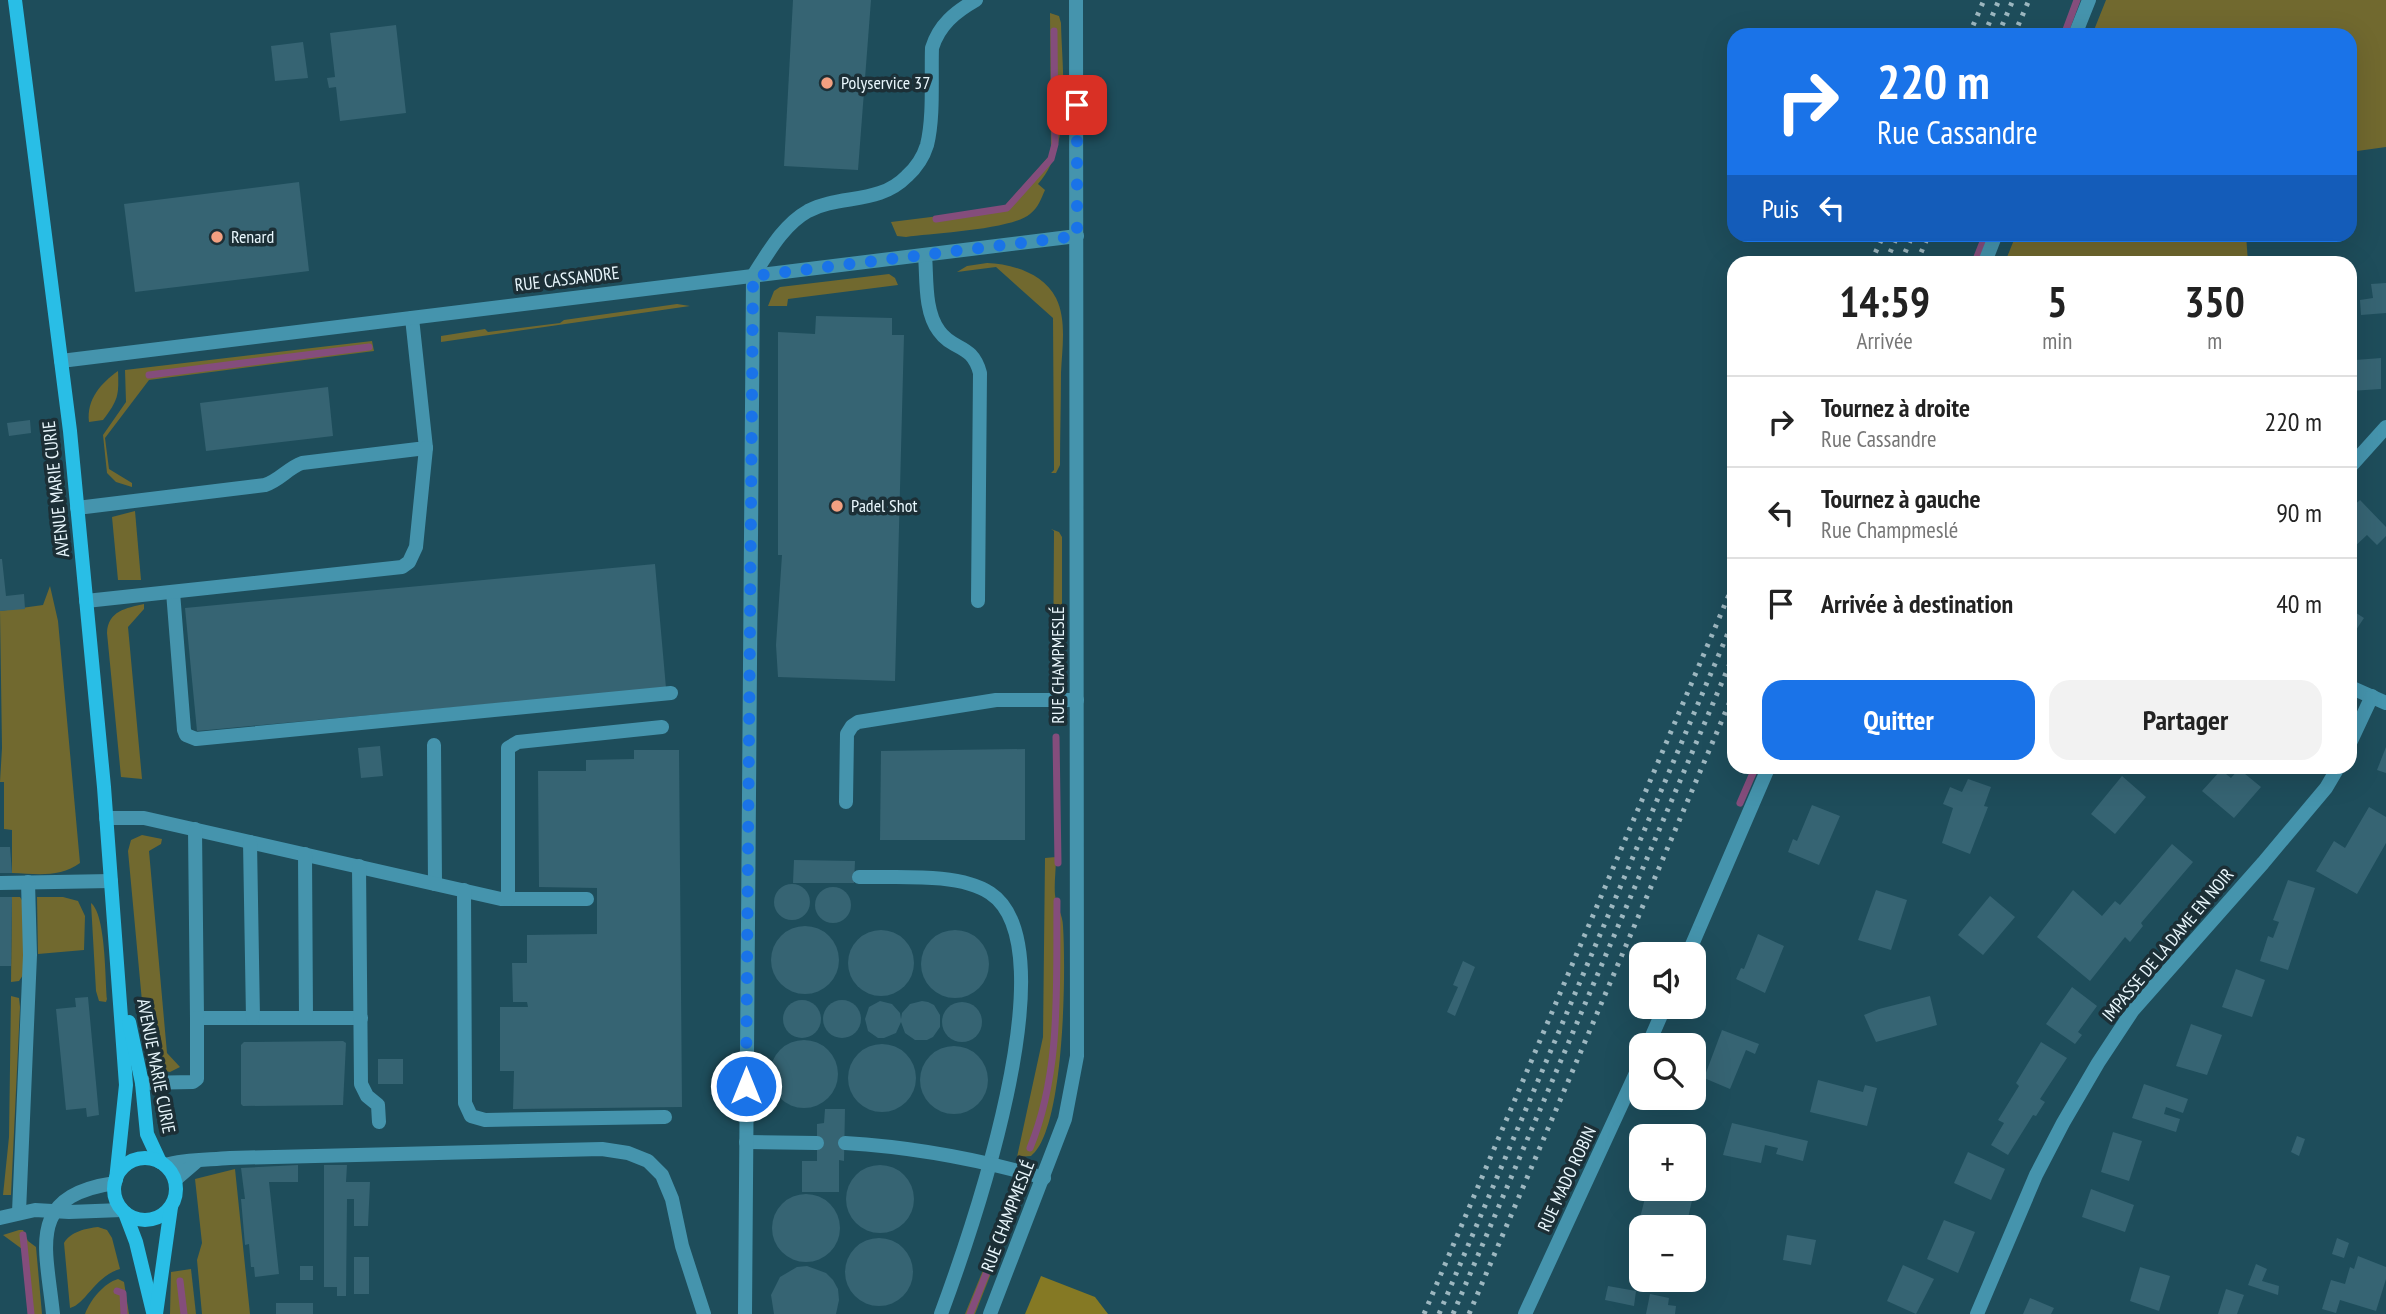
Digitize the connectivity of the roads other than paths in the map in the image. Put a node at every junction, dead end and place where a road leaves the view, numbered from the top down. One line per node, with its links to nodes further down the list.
1 (15, 0): 10 (main road, AVENUE MARIE CURIE)
2 (976, 0): 8 (street)
3 (1076, 0): 6 (street, RUE CHAMPMESLÉ)
4 (2089, 0): 5 (street)
5 (2078, 28)
6 (1077, 236): 7 (street, RUE CASSANDRE); 20 (street, RUE CHAMPMESLÉ)
7 (925, 255): 8 (street, RUE CASSANDRE); 17 (street)
8 (753, 276): 9 (street, RUE CASSANDRE); 51 (street)
9 (412, 318): 10 (street, RUE CASSANDRE); 12 (street)
10 (61, 361): 14 (main road, AVENUE MARIE CURIE)
11 (2386, 427): 13 (street)
12 (426, 448): 14 (street); 15 (street)
13 (2357, 459)
14 (77, 508): 16 (main road, AVENUE MARIE CURIE)
15 (173, 592): 16 (street); 19 (street)
16 (86, 601): 28 (main road, AVENUE MARIE CURIE)
17 (978, 601)
18 (2357, 690): 21 (street)
19 (671, 693)
20 (1077, 700): 27 (street); 57 (street, RUE CHAMPMESLÉ)
21 (2379, 700): 23 (street)
22 (662, 727): 40 (street)
23 (2357, 733)
24 (434, 745): 37 (street)
25 (1766, 774): 41 (street)
26 (2334, 774): 72 (street, IMPASSE DE LA DAME EN NOIR)
27 (846, 802)
28 (106, 818): 29 (street); 34 (main road, AVENUE MARIE CURIE)
29 (195, 830): 30 (street); 43 (street)
30 (250, 842): 31 (street); 44 (street)
31 (305, 854): 32 (street); 45 (street)
32 (359, 866): 37 (street); 46 (street)
33 (859, 877): 56 (street)
34 (111, 881): 36 (street); 42 (main road, AVENUE MARIE CURIE)
35 (0, 883): 36 (street)
36 (28, 883): 63 (street)
37 (435, 884): 38 (street)
38 (464, 890): 40 (street); 49 (street)
39 (587, 899): 40 (street)
40 (508, 900)
41 (1693, 942)
42 (120, 976): 47 (main road, AVENUE MARIE CURIE); 59 (main road, AVENUE MARIE CURIE)
43 (197, 1018): 44 (street); 47 (street)
44 (253, 1018): 45 (street)
45 (306, 1018): 46 (street)
46 (361, 1018): 50 (street)
47 (142, 1083): 55 (main road, AVENUE MARIE CURIE)
48 (1629, 1087): 71 (street, RUE MADO ROBIN)
49 (665, 1117)
50 (379, 1122)
51 (746, 1142): 52 (street); 68 (street)
52 (817, 1143)
53 (845, 1143): 56 (street)
54 (196, 1162): 55 (street); 58 (street); 67 (street)
55 (162, 1163): 58 (main road); 59 (main road)
56 (989, 1163): 57 (street); 69 (street)
57 (1044, 1178): 70 (street, RUE CHAMPMESLÉ)
58 (175, 1180): 60 (main road)
59 (115, 1181): 61 (street); 62 (main road)
60 (171, 1207): 62 (main road); 66 (main road)
61 (53, 1211): 62 (street); 63 (street); 65 (street)
62 (123, 1211): 66 (main road)
63 (19, 1212): 64 (street)
64 (0, 1219)
65 (53, 1314)
66 (155, 1314)
67 (704, 1314)
68 (745, 1314)
69 (941, 1314)
70 (990, 1314)
71 (1525, 1314)
72 (1977, 1314)

